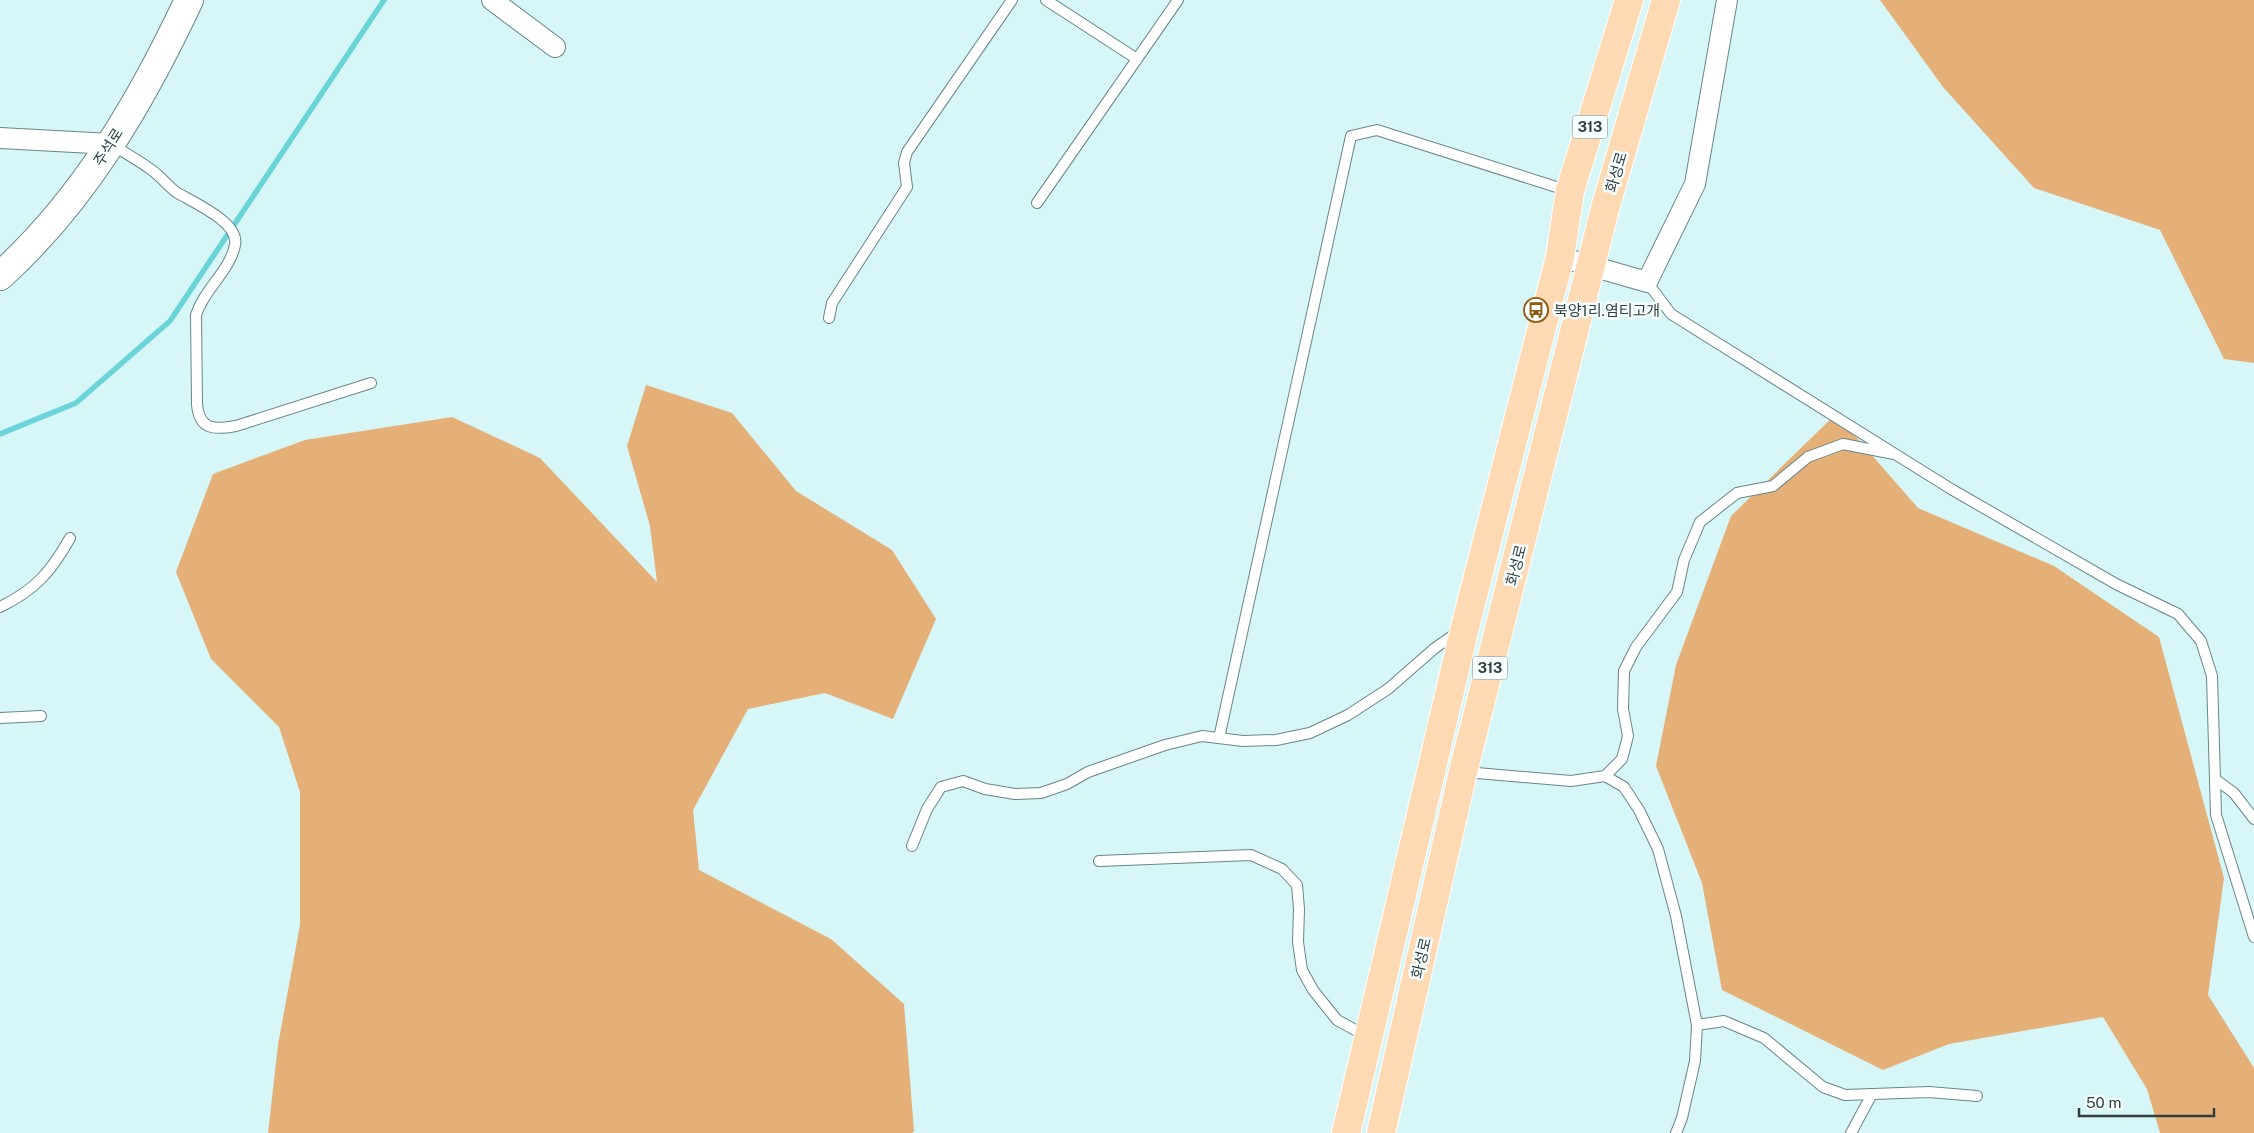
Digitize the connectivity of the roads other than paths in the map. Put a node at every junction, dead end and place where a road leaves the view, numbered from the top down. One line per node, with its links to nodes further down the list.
1 (189, 0): 12 (main road, 주석로)
2 (492, 0): 9 (street)
3 (1012, 0): 19 (lane)
4 (1046, 0): 10 (lane)
5 (1178, 0): 10 (lane)
6 (1628, 0): 13 (main road, 313)
7 (1666, 0): 16 (main road, 화성로 / 313)
8 (1727, 0): 18 (street)
9 (555, 47)
10 (1137, 59): 14 (lane)
11 (0, 138): 12 (street)
12 (111, 144): 17 (main road, 주석로); 20 (lane)
13 (1570, 191): 15 (main road, 313); 27 (lane)
14 (1038, 203)
15 (1560, 257): 16 (street); 24 (main road, 313)
16 (1591, 266): 18 (street); 28 (main road, 화성로 / 313)
17 (0, 276)
18 (1647, 282): 21 (lane)
19 (829, 318)
20 (371, 383)
21 (1900, 456): 29 (lane); 30 (lane)
22 (70, 538): 23 (lane)
23 (0, 607)
24 (1466, 627): 27 (lane); 36 (main road, 313)
25 (41, 716): 26 (lane)
26 (0, 718)
27 (1219, 738): 32 (lane)
28 (1463, 772): 29 (lane); 40 (main road, 화성로 / 313)
29 (1605, 776): 35 (lane)
30 (2215, 779): 31 (lane); 34 (lane)
31 (2254, 819)
32 (912, 846)
33 (1099, 861): 36 (lane)
34 (2254, 937)
35 (1697, 1025): 37 (lane); 41 (lane)
36 (1369, 1038): 39 (main road, 313)
37 (1872, 1094): 38 (lane); 42 (lane)
38 (1977, 1096)
39 (1346, 1133)
40 (1381, 1133)
41 (1676, 1133)
42 (1851, 1133)

